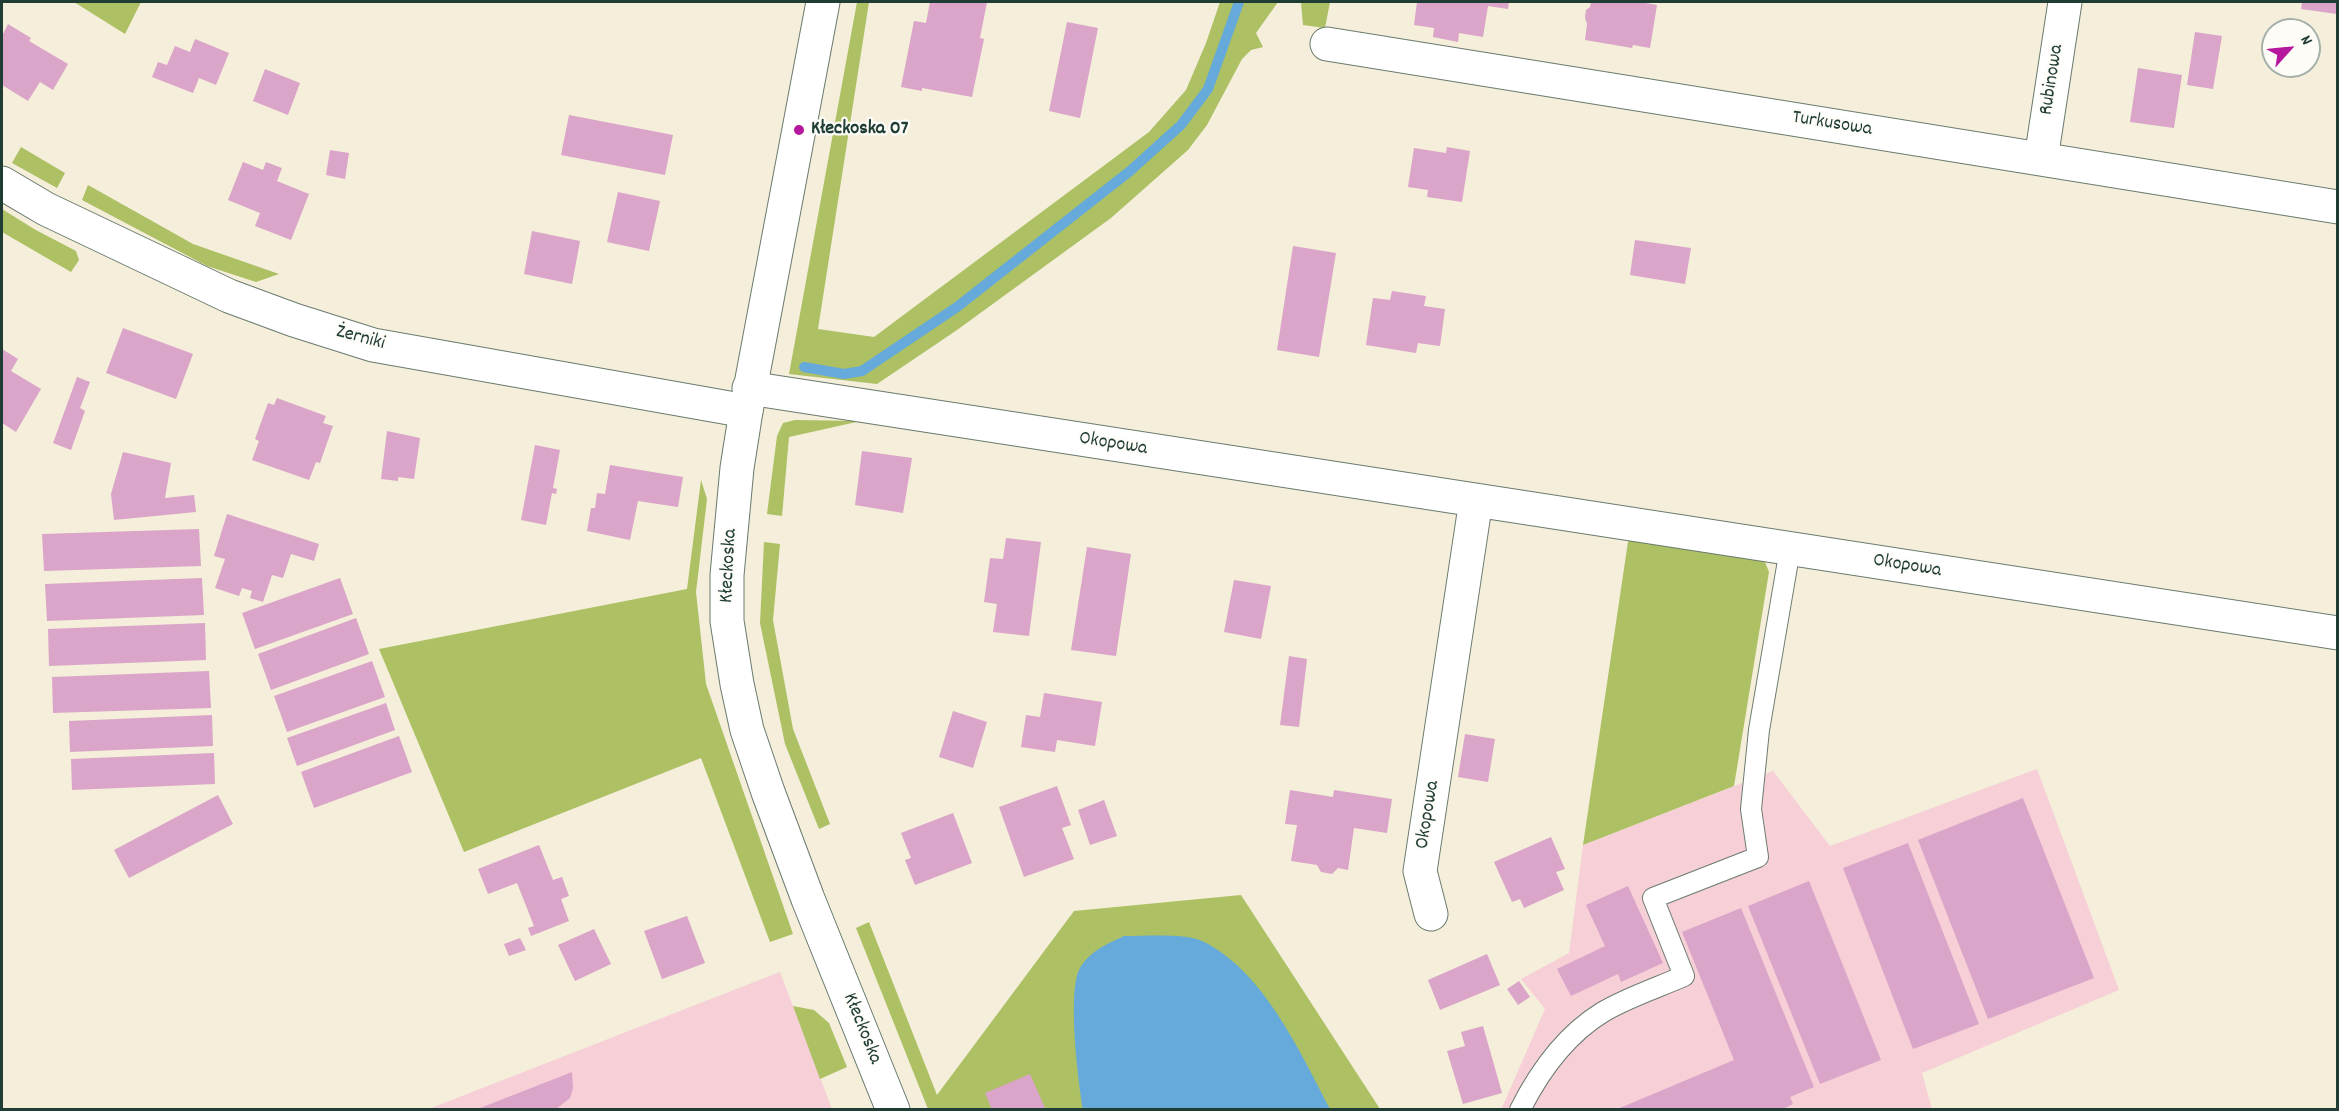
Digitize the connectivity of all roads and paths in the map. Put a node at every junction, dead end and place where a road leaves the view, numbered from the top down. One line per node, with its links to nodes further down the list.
1 (823, 2): 7 (street, Kłeckoska)
2 (2065, 2): 4 (street, Rubinowa)
3 (1327, 44): 4 (street, Turkusowa)
4 (2041, 159): 6 (street, Turkusowa)
5 (2, 183): 7 (street, Żerniki)
6 (2337, 207)
7 (747, 399): 8 (street, Okopowa); 12 (street, Kłeckoska)
8 (1476, 500): 9 (street, Okopowa); 11 (street, Okopowa)
9 (1790, 549): 10 (street, Okopowa); 13 (lane)
10 (2337, 633)
11 (1431, 914)
12 (893, 1110)
13 (1520, 1110)

